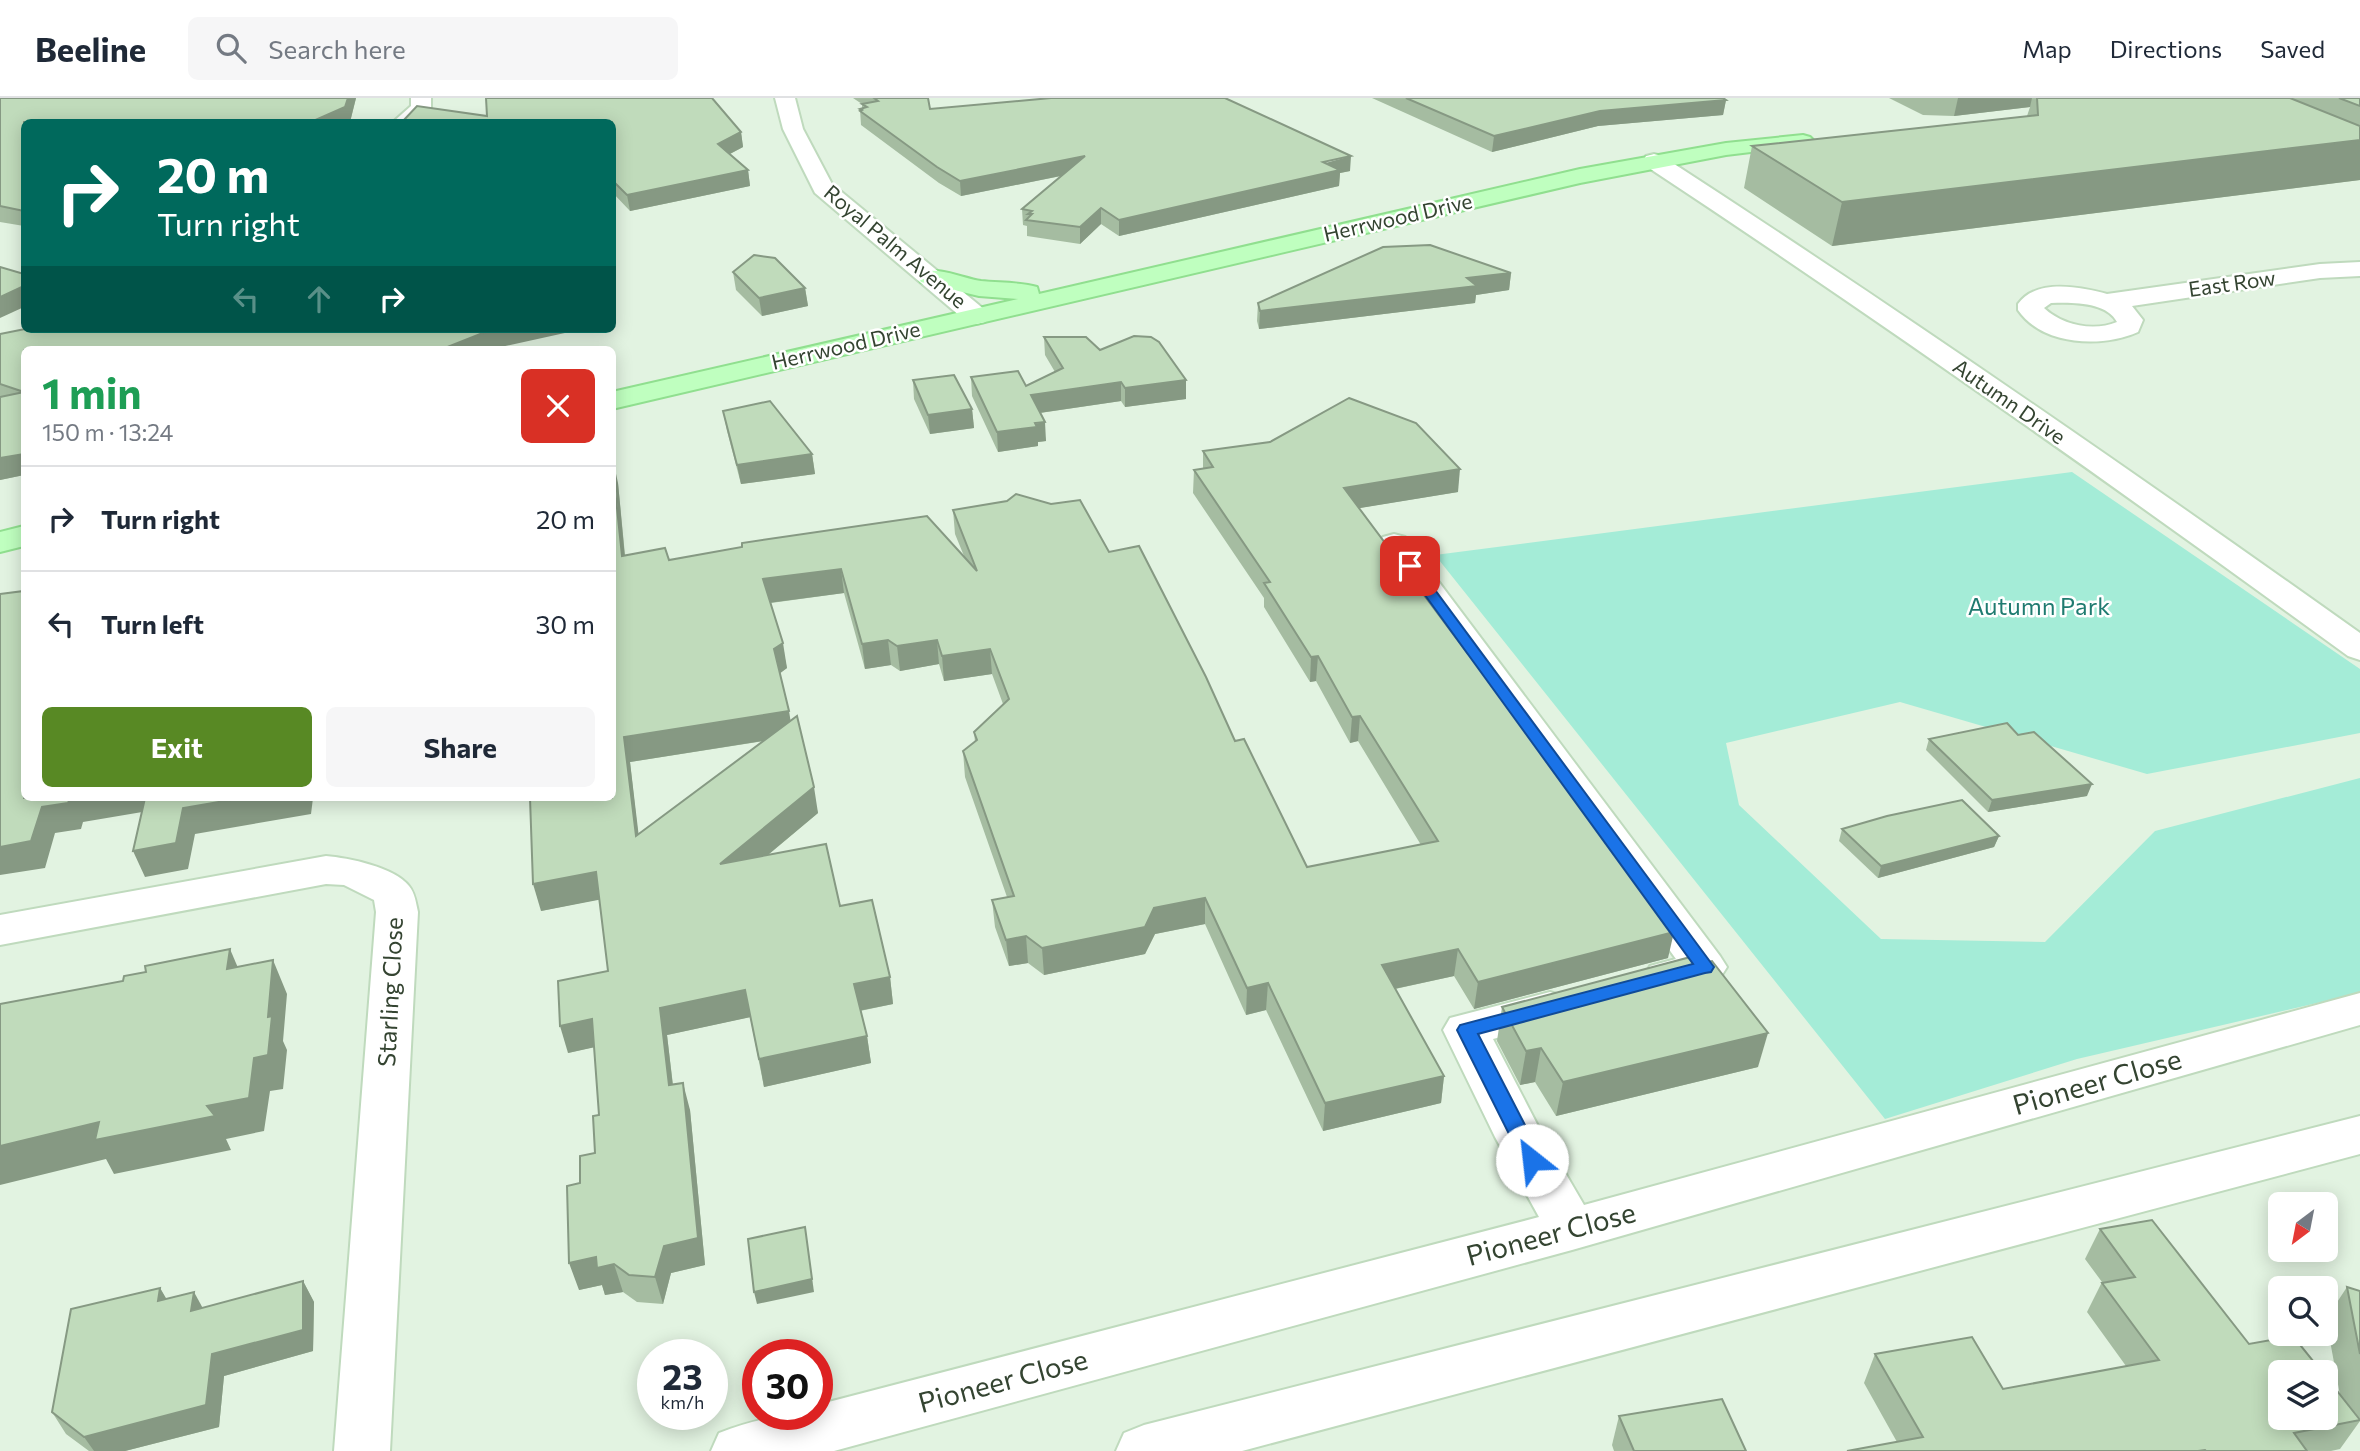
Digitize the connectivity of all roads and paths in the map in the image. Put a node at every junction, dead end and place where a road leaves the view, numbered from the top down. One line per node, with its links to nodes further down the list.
1 (421, 98): 3 (street)
2 (785, 98): 7 (street, Royal Palm Avenue)
3 (407, 119)
4 (1822, 139): 5 (street, Herrwood Drive)
5 (1654, 161): 8 (street, Herrwood Drive); 16 (street, Autumn Drive)
6 (2360, 271): 9 (street, East Row); 10 (street, East Row)
7 (930, 277): 8 (street); 11 (street, Royal Palm Avenue)
8 (1078, 292): 11 (street, Herrwood Drive)
9 (2105, 302): 10 (street, East Row); 10 (street, East Row)
10 (2128, 315)
11 (976, 316): 12 (street, Herrwood Drive)
12 (616, 400)
13 (21, 537): 14 (street)
14 (0, 541)
15 (1394, 544): 20 (street)
16 (2360, 649)
17 (0, 930): 21 (street, Starling Close)
18 (2360, 1009): 20 (street, Pioneer Close)
19 (2360, 1135): 23 (street)
20 (1572, 1229): 22 (street, Pioneer Close)
21 (362, 1451)
22 (739, 1451)
23 (1144, 1451)

